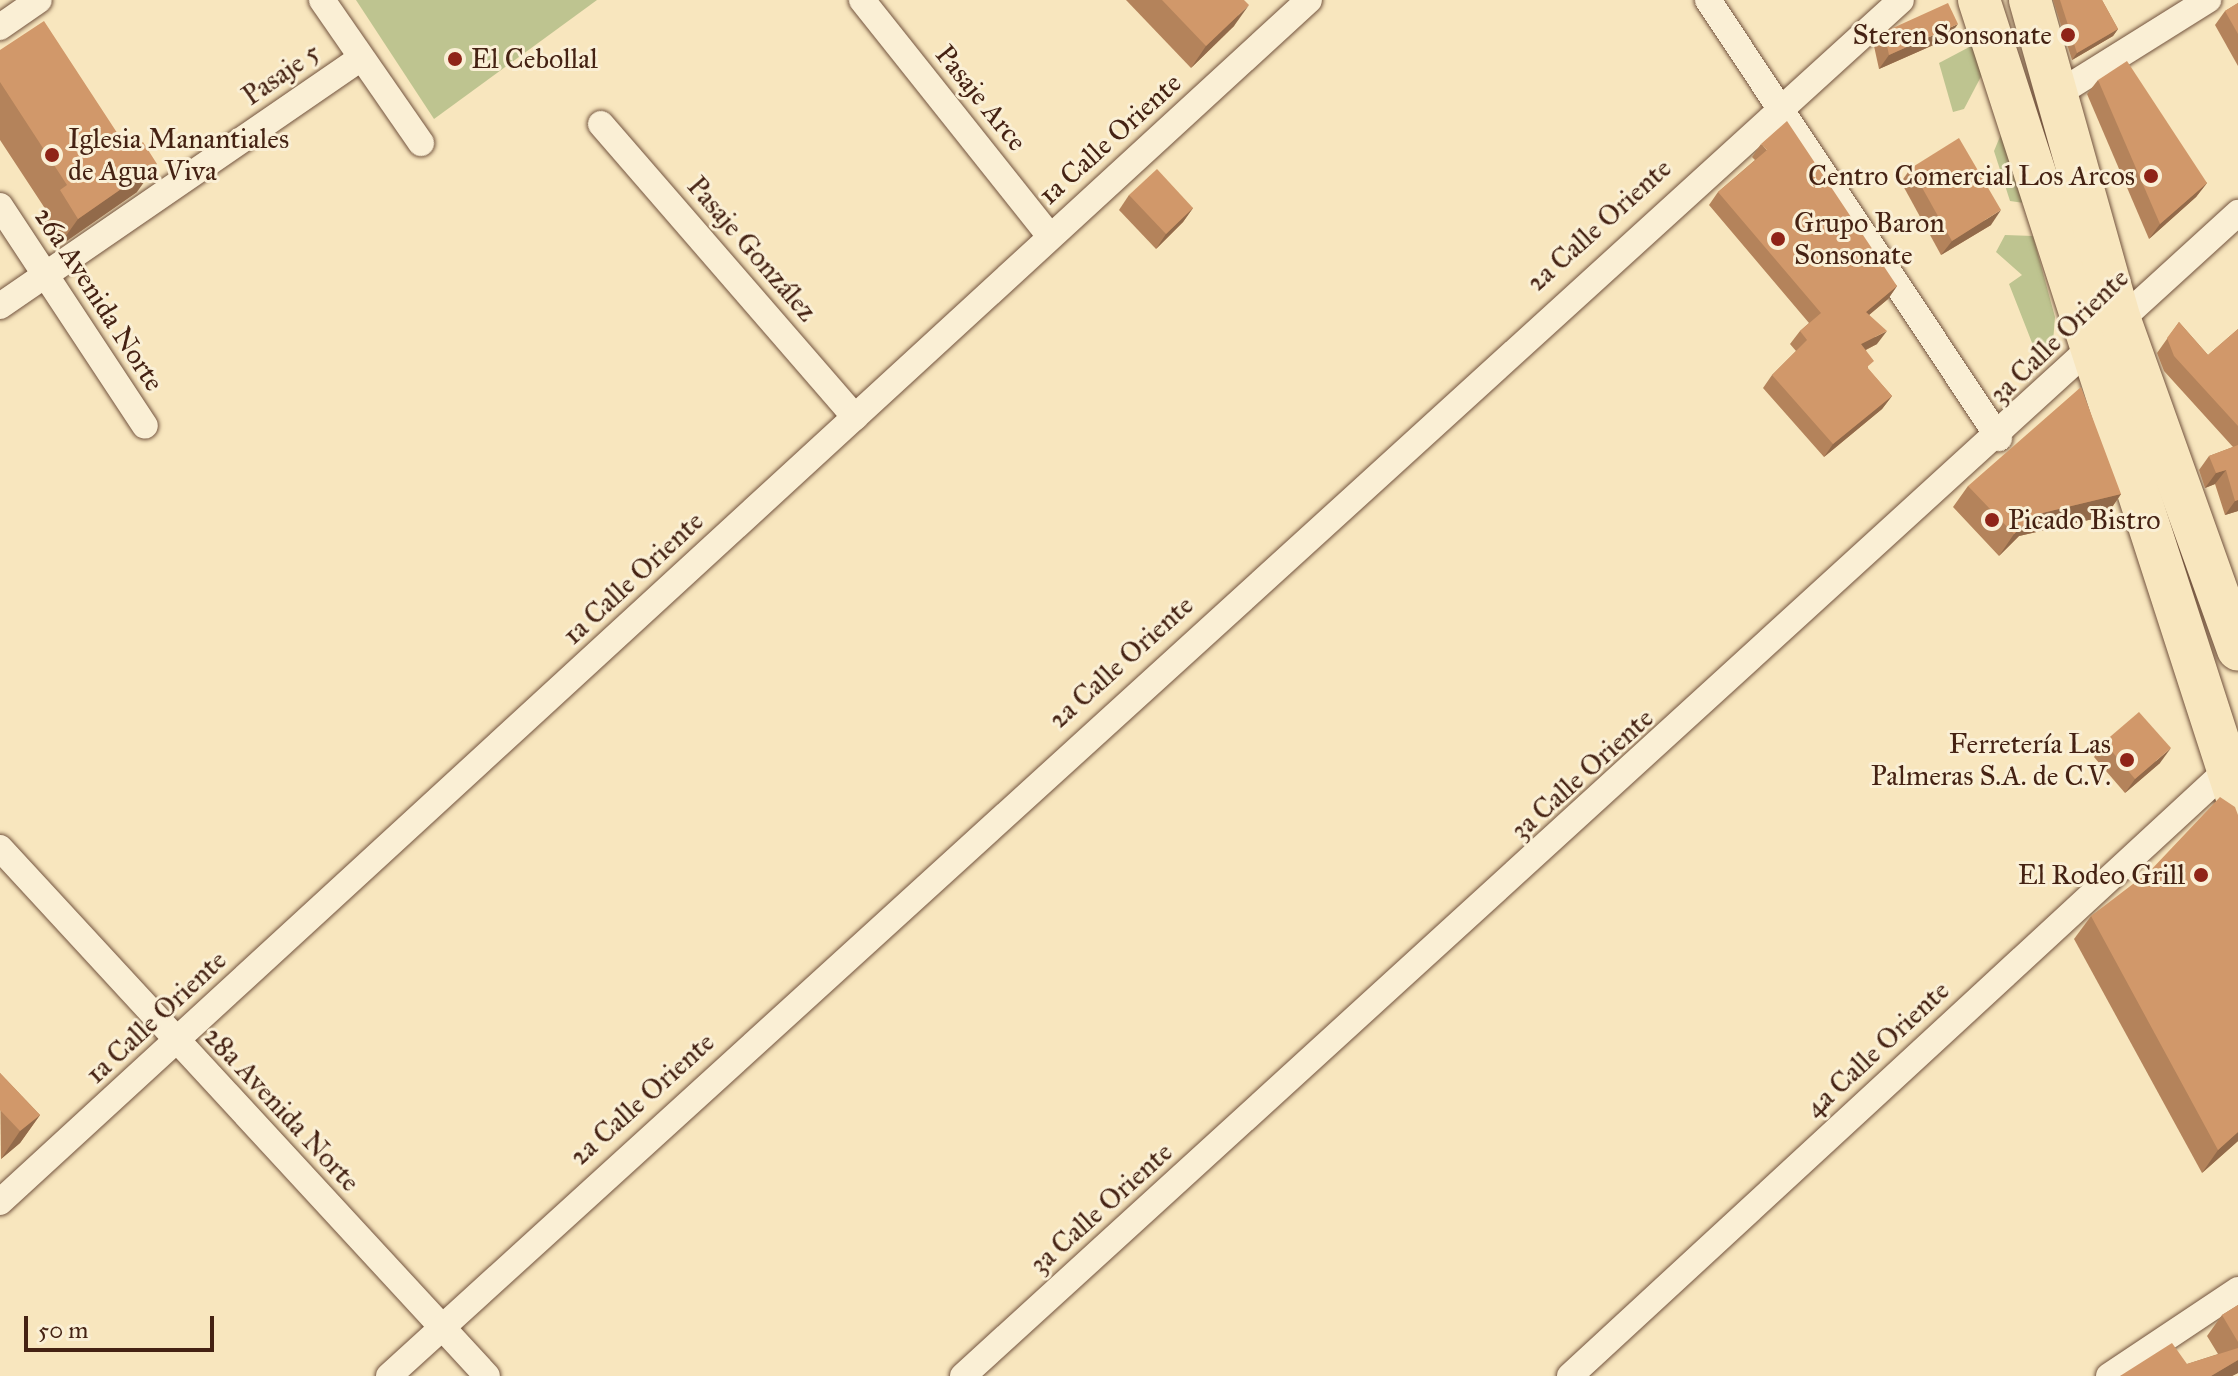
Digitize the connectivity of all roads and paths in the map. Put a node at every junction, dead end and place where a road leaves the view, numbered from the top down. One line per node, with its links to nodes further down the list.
1 (39, 0): 10 (street)
2 (322, 0): 11 (street)
3 (862, 0): 18 (street, Pasaje Arce)
4 (1309, 0): 18 (street, 1a Calle Oriente)
5 (1708, 0): 13 (street)
6 (1901, 0): 13 (street, 2a Calle Oriente)
7 (1979, 0): 22 (main road)
8 (2030, 0): 12 (main road)
9 (2208, 0): 12 (street)
10 (0, 27)
11 (361, 58): 15 (street); 19 (street, Pasaje 5)
12 (2059, 93): 21 (main road)
13 (1779, 103): 25 (street); 32 (street, 2a Calle Oriente)
14 (601, 124): 23 (street, Pasaje González)
15 (421, 143)
16 (0, 206): 19 (street, 26a Avenida Norte)
17 (2238, 213): 21 (street, 3a Calle Oriente)
18 (1050, 236): 23 (street, 1a Calle Oriente)
19 (46, 276): 20 (street, Pasaje 5); 24 (street, 26a Avenida Norte)
20 (0, 306)
21 (2120, 320): 22 (street, 3a Calle Oriente); 26 (main road)
22 (2087, 351): 25 (street, 3a Calle Oriente); 27 (main road)
23 (855, 417): 29 (street, 1a Calle Oriente)
24 (145, 426)
25 (1999, 438): 35 (street, 3a Calle Oriente)
26 (2238, 650)
27 (2233, 785): 36 (street, 4a Calle Oriente)
28 (0, 848): 29 (street, 28a Avenida Norte)
29 (176, 1043): 30 (street, 1a Calle Oriente); 32 (street, 28a Avenida Norte)
30 (0, 1202)
31 (2238, 1290): 37 (street)
32 (442, 1326): 33 (street, 2a Calle Oriente); 34 (street, 28a Avenida Norte)
33 (389, 1376)
34 (487, 1376)
35 (963, 1376)
36 (1570, 1376)
37 (2109, 1376)

